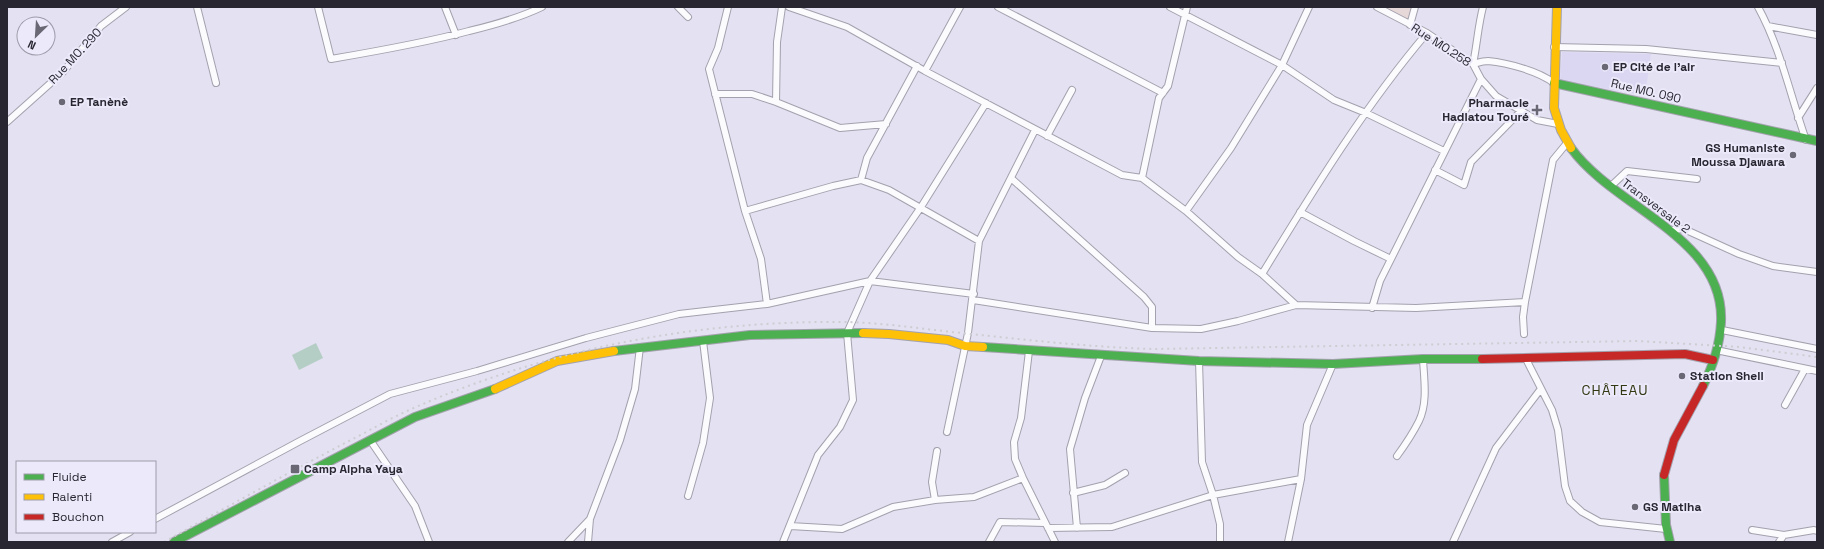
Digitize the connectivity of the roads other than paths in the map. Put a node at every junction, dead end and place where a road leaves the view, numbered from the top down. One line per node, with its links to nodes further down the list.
1 (126, 7): 46 (street, Rue MO. 290)
2 (197, 7): 35 (street)
3 (318, 7): 27 (street)
4 (445, 7): 27 (street)
5 (542, 7): 20 (street)
6 (678, 7): 22 (street)
7 (728, 7): 40 (street)
8 (782, 7): 41 (street)
9 (789, 7): 32 (street)
10 (960, 7): 33 (street)
11 (998, 7): 39 (street)
12 (1170, 7): 21 (street)
13 (1187, 7): 21 (street)
14 (1310, 7): 31 (street)
15 (1377, 7): 23 (street, Rue MO.258)
16 (1415, 7): 23 (street)
17 (1483, 7): 30 (street)
18 (1557, 7): 28 (street, Transversale 2)
19 (1758, 7): 24 (street)
20 (529, 10): 27 (street)
21 (1184, 15): 31 (street); 39 (street)
22 (688, 17)
23 (1410, 25): 25 (street, Rue MO.258)
24 (1768, 26): 26 (street); 29 (street)
25 (1427, 33): 30 (street, Rue MO.258); 44 (street)
26 (1817, 34)
27 (456, 35)
28 (1554, 47): 29 (street); 36 (street, Transversale 2)
29 (1782, 63): 45 (street)
30 (1473, 64): 34 (street, Rue MO.258); 36 (street, Rue MO. 090)
31 (1282, 65): 44 (street); 63 (street)
32 (917, 66): 33 (street); 47 (street)
33 (925, 71): 42 (street)
34 (1481, 79): 43 (street, Rue MO.258); 54 (street)
35 (216, 83)
36 (1554, 83): 48 (street, Transversale 2); 51 (street, Rue MO. 090)
37 (1817, 88): 45 (street)
38 (1072, 90): 50 (street)
39 (1163, 93): 56 (street)
40 (715, 94): 41 (street); 62 (street)
41 (776, 102): 47 (street)
42 (986, 103): 49 (street); 61 (street)
43 (1521, 111): 48 (street, Rue MO.258); 55 (street)
44 (1366, 113): 54 (street); 64 (street)
45 (1798, 118): 51 (street)
46 (7, 122)
47 (886, 124): 59 (street)
48 (1558, 124): 53 (street, Transversale 2)
49 (1035, 130): 50 (street); 57 (street)
50 (1047, 136): 56 (street)
51 (1806, 140): 52 (street, Rue MO. 090)
52 (1817, 141)
53 (1567, 143): 60 (street, Transversale 2); 72 (street)
54 (1444, 151): 55 (street)
55 (1435, 170): 67 (street)
56 (1142, 178): 63 (street)
57 (1012, 179): 66 (street); 76 (street)
58 (1697, 179): 60 (street)
59 (861, 180): 61 (street); 62 (street)
60 (1610, 187): 65 (street, Transversale 2)
61 (921, 207): 66 (street); 70 (street)
62 (745, 211): 73 (street)
63 (1186, 211): 69 (street)
64 (1300, 212): 67 (street); 69 (street)
65 (1671, 230): 68 (street); 77 (street, Transversale 2)
66 (979, 241): 71 (street)
67 (1391, 259): 75 (street)
68 (1817, 272)
69 (1262, 274): 74 (street)
70 (870, 281): 71 (street); 73 (street); 78 (street)
71 (973, 297): 76 (street); 81 (street)
72 (1525, 302): 75 (street); 79 (street)
73 (767, 304): 107 (street)
74 (1296, 305): 75 (street); 76 (street)
75 (1372, 308)
76 (1152, 328)
77 (1722, 330): 83 (street, Transversale 2); 84 (street)
78 (847, 333): 80 (street); 81 (street); 110 (street)
79 (1524, 334)
80 (703, 340): 82 (street); 105 (street)
81 (965, 346): 85 (street); 96 (street)
82 (640, 347): 97 (street); 108 (street)
83 (1716, 350): 89 (street, Transversale 2); 92 (street)
84 (1817, 350)
85 (1029, 351): 86 (street); 101 (street)
86 (1101, 356): 90 (street); 103 (street)
87 (1423, 359): 88 (street); 91 (street); 99 (street)
88 (1526, 359): 89 (street); 94 (street)
89 (1713, 360): 112 (street, Transversale 2)
90 (1199, 361): 91 (street); 104 (street)
91 (1333, 364): 102 (street)
92 (1805, 368): 93 (street); 95 (street)
93 (1817, 371)
94 (1540, 390): 112 (street); 127 (street)
95 (1785, 405)
96 (947, 432)
97 (370, 440): 118 (street); 119 (street)
98 (938, 451): 106 (street)
99 (1397, 456)
100 (1125, 473): 103 (street)
101 (1023, 478): 106 (street); 109 (street)
102 (1301, 480): 104 (street); 126 (street)
103 (1073, 493): 111 (street)
104 (1213, 494): 111 (street); 125 (street)
105 (688, 496)
106 (935, 500): 110 (street)
107 (156, 518)
108 (590, 519): 120 (street); 121 (street)
109 (1046, 525): 111 (street); 123 (street); 124 (street)
110 (790, 526): 122 (street)
111 (1077, 528)
112 (1666, 529): 128 (street, Transversale 2)
113 (1752, 530): 116 (street)
114 (1817, 532): 116 (street)
115 (128, 533): 117 (street)
116 (1784, 535): 129 (street)
117 (112, 542)
118 (175, 542)
119 (429, 542)
120 (568, 542)
121 (588, 542)
122 (783, 542)
123 (989, 542)
124 (1055, 542)
125 (1220, 542)
126 (1288, 542)
127 (1453, 542)
128 (1670, 542)
129 (1779, 542)

